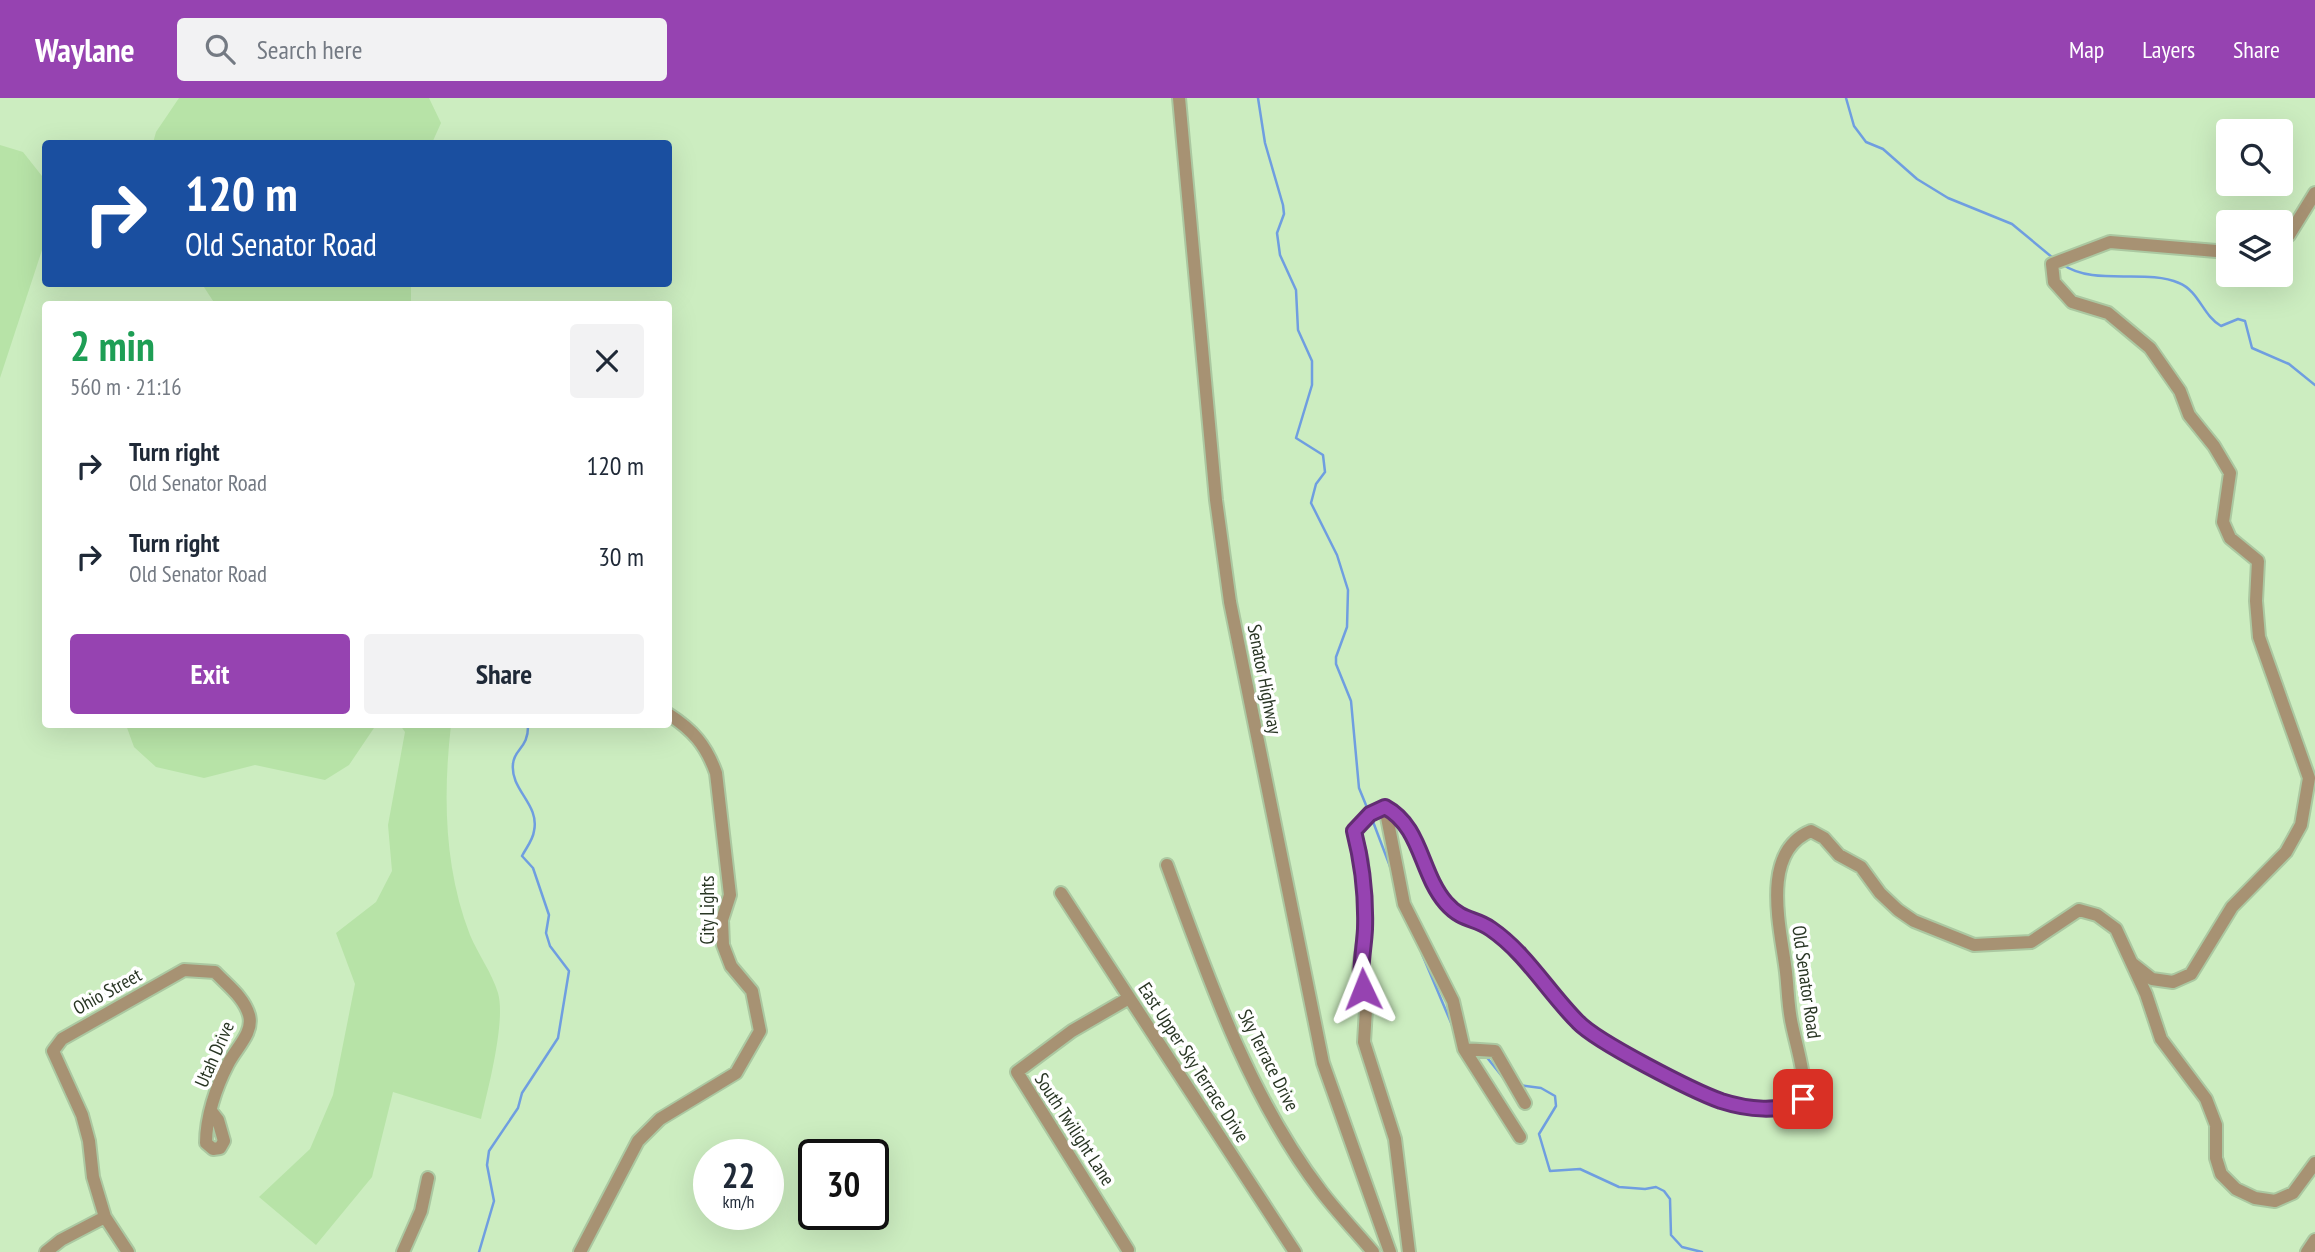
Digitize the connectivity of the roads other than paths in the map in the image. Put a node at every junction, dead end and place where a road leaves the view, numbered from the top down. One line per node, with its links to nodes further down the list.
1 (1180, 98): 27 (street, Senator Highway)
2 (2315, 193): 3 (street)
3 (2293, 229)
4 (2216, 251): 9 (street)
5 (672, 718): 24 (street, City Lights)
6 (1385, 807): 9 (street, Old Senator Road); 12 (street); 28 (street)
7 (1167, 864): 26 (street, Sky Terrace Drive)
8 (1061, 893): 11 (street, East Upper Sky Terrace Drive)
9 (2130, 961): 16 (street, Old Senator Road)
10 (184, 970): 14 (street, Utah Drive); 18 (street, Ohio Street)
11 (1129, 998): 20 (street, South Twilight Lane); 25 (street, East Upper Sky Terrace Drive)
12 (1464, 1049): 13 (street); 15 (street)
13 (1525, 1103)
14 (211, 1111)
15 (1520, 1137)
16 (2315, 1163)
17 (428, 1178): 23 (street)
18 (105, 1217): 21 (street); 22 (street)
19 (2315, 1240): 29 (street)
20 (1128, 1250)
21 (46, 1252)
22 (128, 1252)
23 (403, 1252)
24 (580, 1252)
25 (1295, 1252)
26 (1373, 1252)
27 (1390, 1252)
28 (1409, 1252)
29 (2307, 1252)

